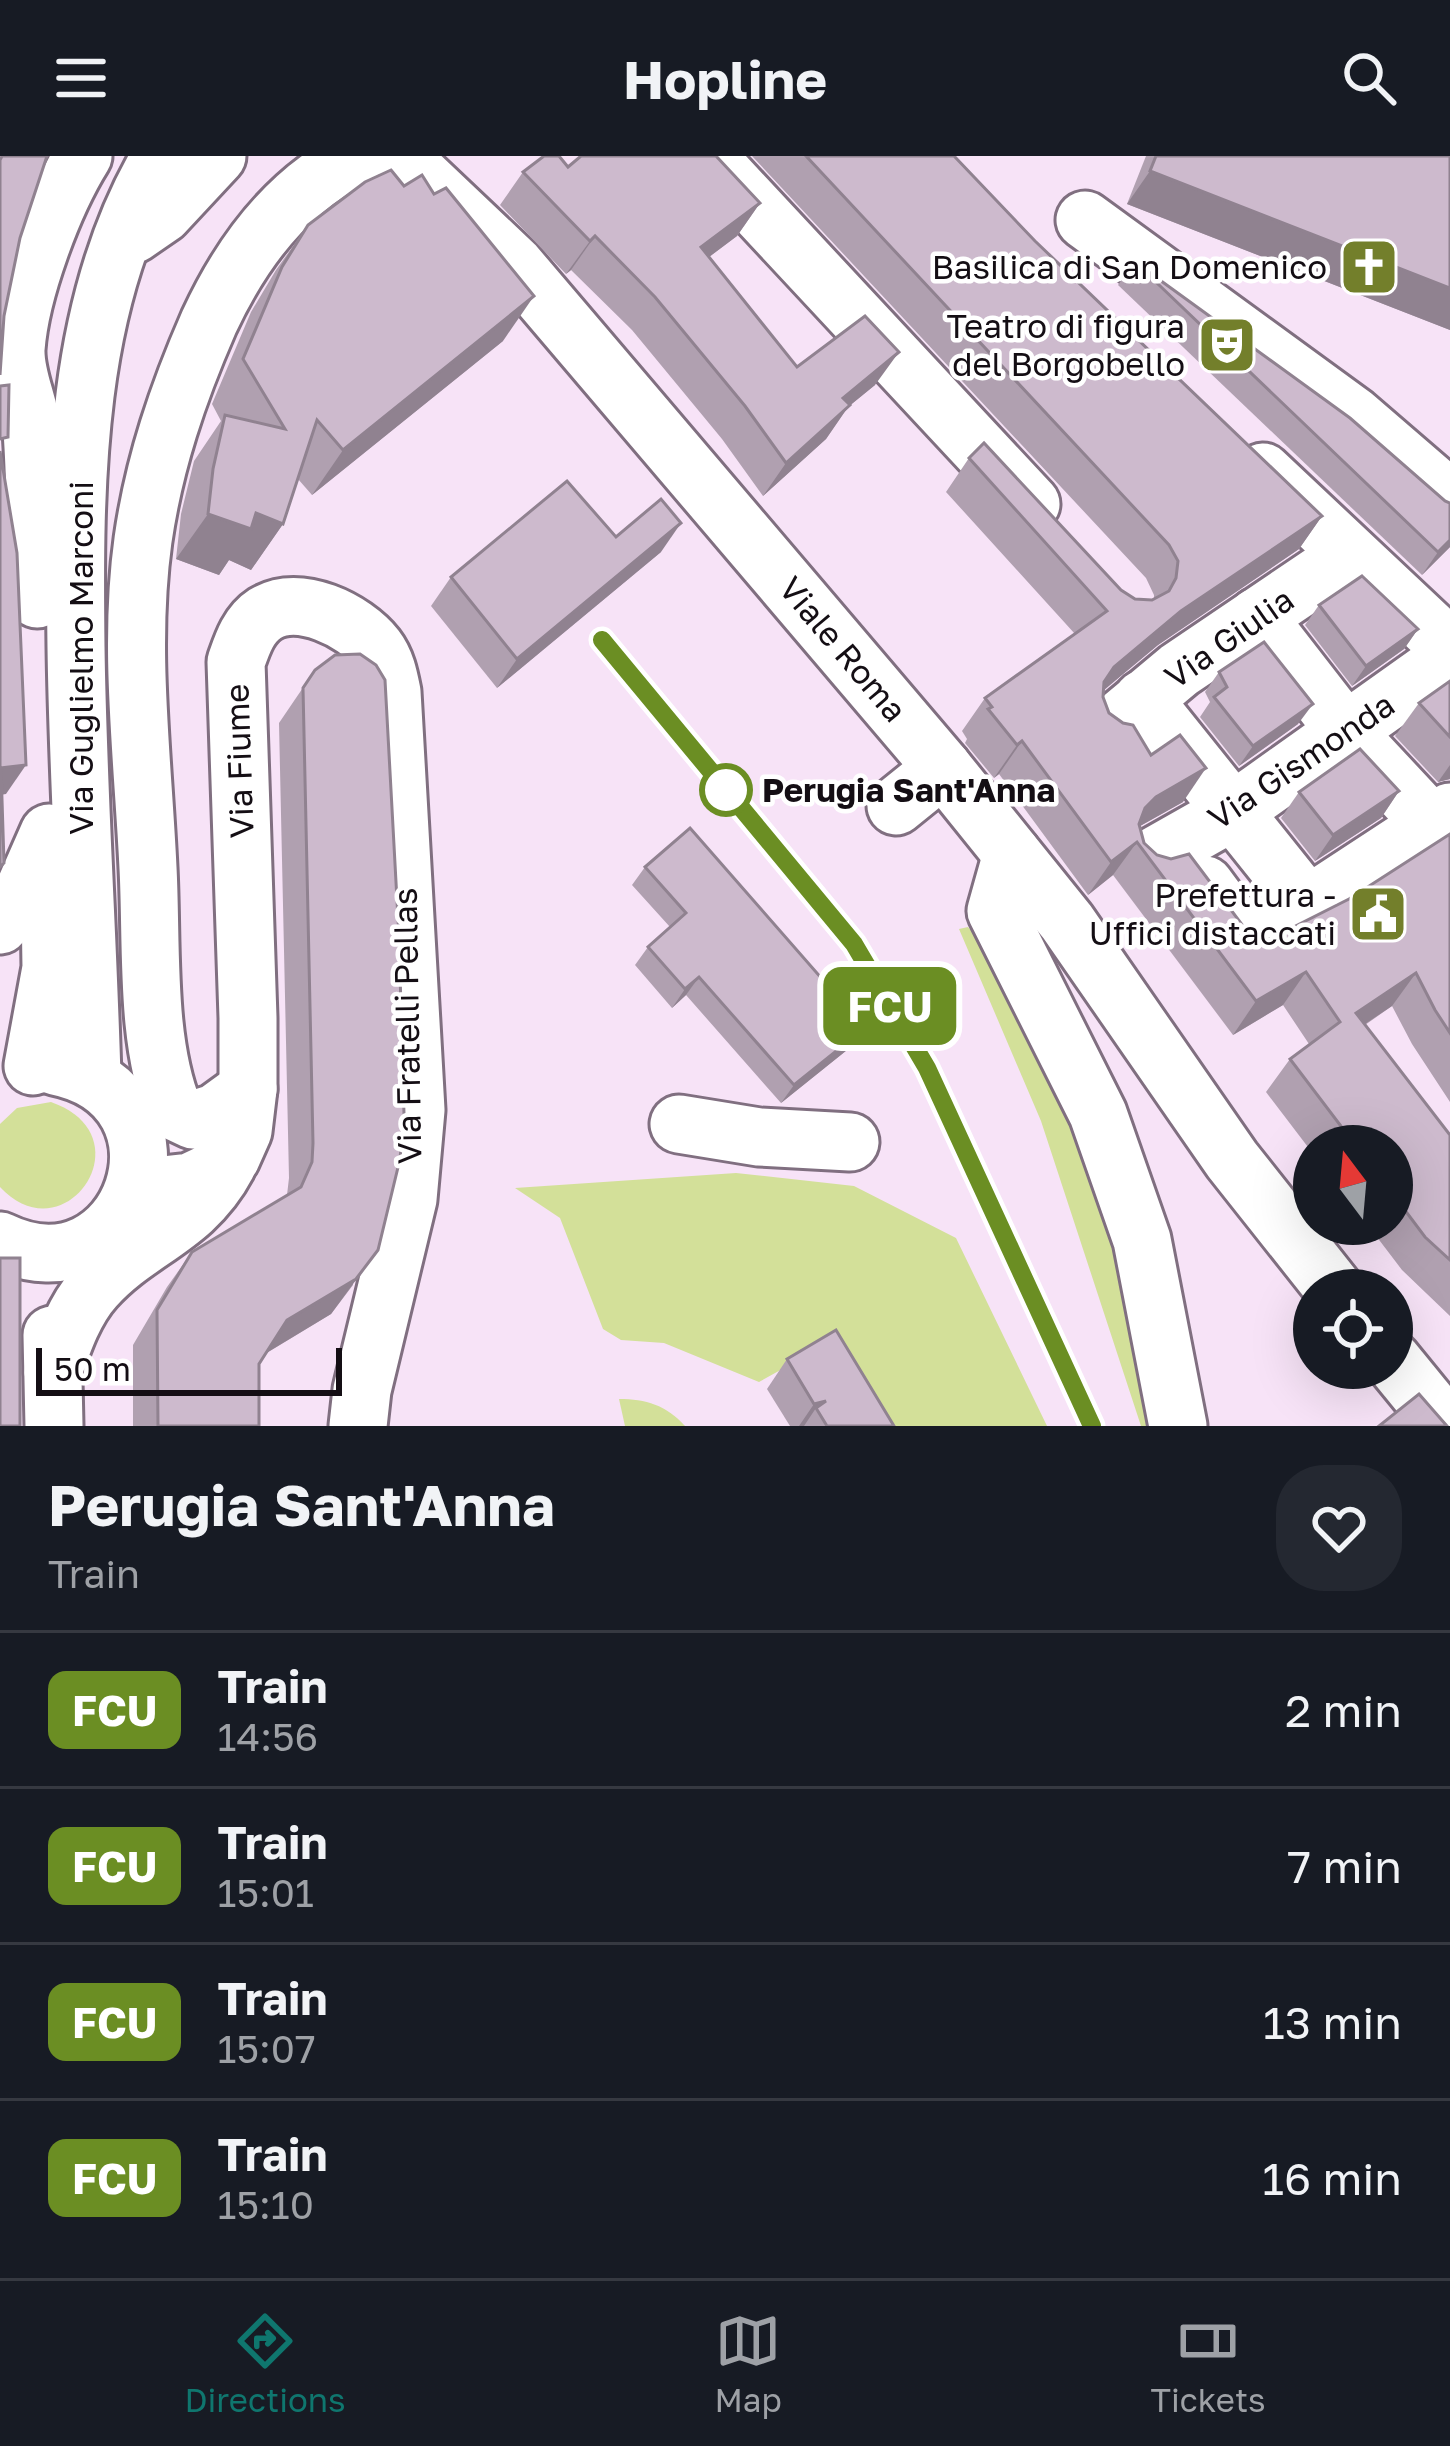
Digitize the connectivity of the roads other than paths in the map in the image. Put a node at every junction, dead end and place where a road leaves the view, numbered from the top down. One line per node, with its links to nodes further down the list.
1 (83, 156): 10 (street, Via Guglielmo Marconi)
2 (122, 156): 10 (street)
3 (161, 156): 9 (street, Via Guglielmo Marconi)
4 (217, 156): 9 (street)
5 (357, 156): 30 (street)
6 (400, 156): 19 (street, Viale Roma)
7 (707, 156): 13 (street)
8 (1085, 220): 12 (street)
9 (121, 244): 30 (street, Via Guglielmo Marconi)
10 (32, 424): 23 (street, Via Guglielmo Marconi)
11 (1234, 443): 14 (street)
12 (1450, 499)
13 (1074, 549)
14 (1349, 555): 15 (street, Via Giulia); 16 (street)
15 (1257, 617): 18 (street); 21 (street, Via Giulia)
16 (1449, 649): 18 (street, Via Gismonda)
17 (414, 695): 29 (street, Via Fiume); 37 (street, Via Fratelli Pellas)
18 (1347, 733): 21 (street, Via Gismonda); 22 (street)
19 (943, 769): 20 (street); 24 (street, Viale Roma)
20 (896, 806)
21 (1232, 812): 25 (street); 25 (street, Via Gismonda)
22 (1442, 818): 25 (street)
23 (49, 833): 26 (street, Via Guglielmo Marconi); 27 (street, Via Guglielmo Marconi)
24 (1012, 854): 33 (street, Viale Roma); 38 (street)
25 (1308, 905)
26 (0, 925)
27 (12, 1065): 30 (street)
28 (679, 1124): 31 (street)
29 (241, 1126): 30 (street); 34 (street)
30 (128, 1134): 32 (street); 34 (street)
31 (850, 1142)
32 (26, 1247): 36 (street)
33 (1318, 1269)
34 (111, 1273): 36 (street)
35 (1413, 1386): 39 (street)
36 (54, 1399)
37 (358, 1426)
38 (1178, 1426)
39 (1446, 1426)

